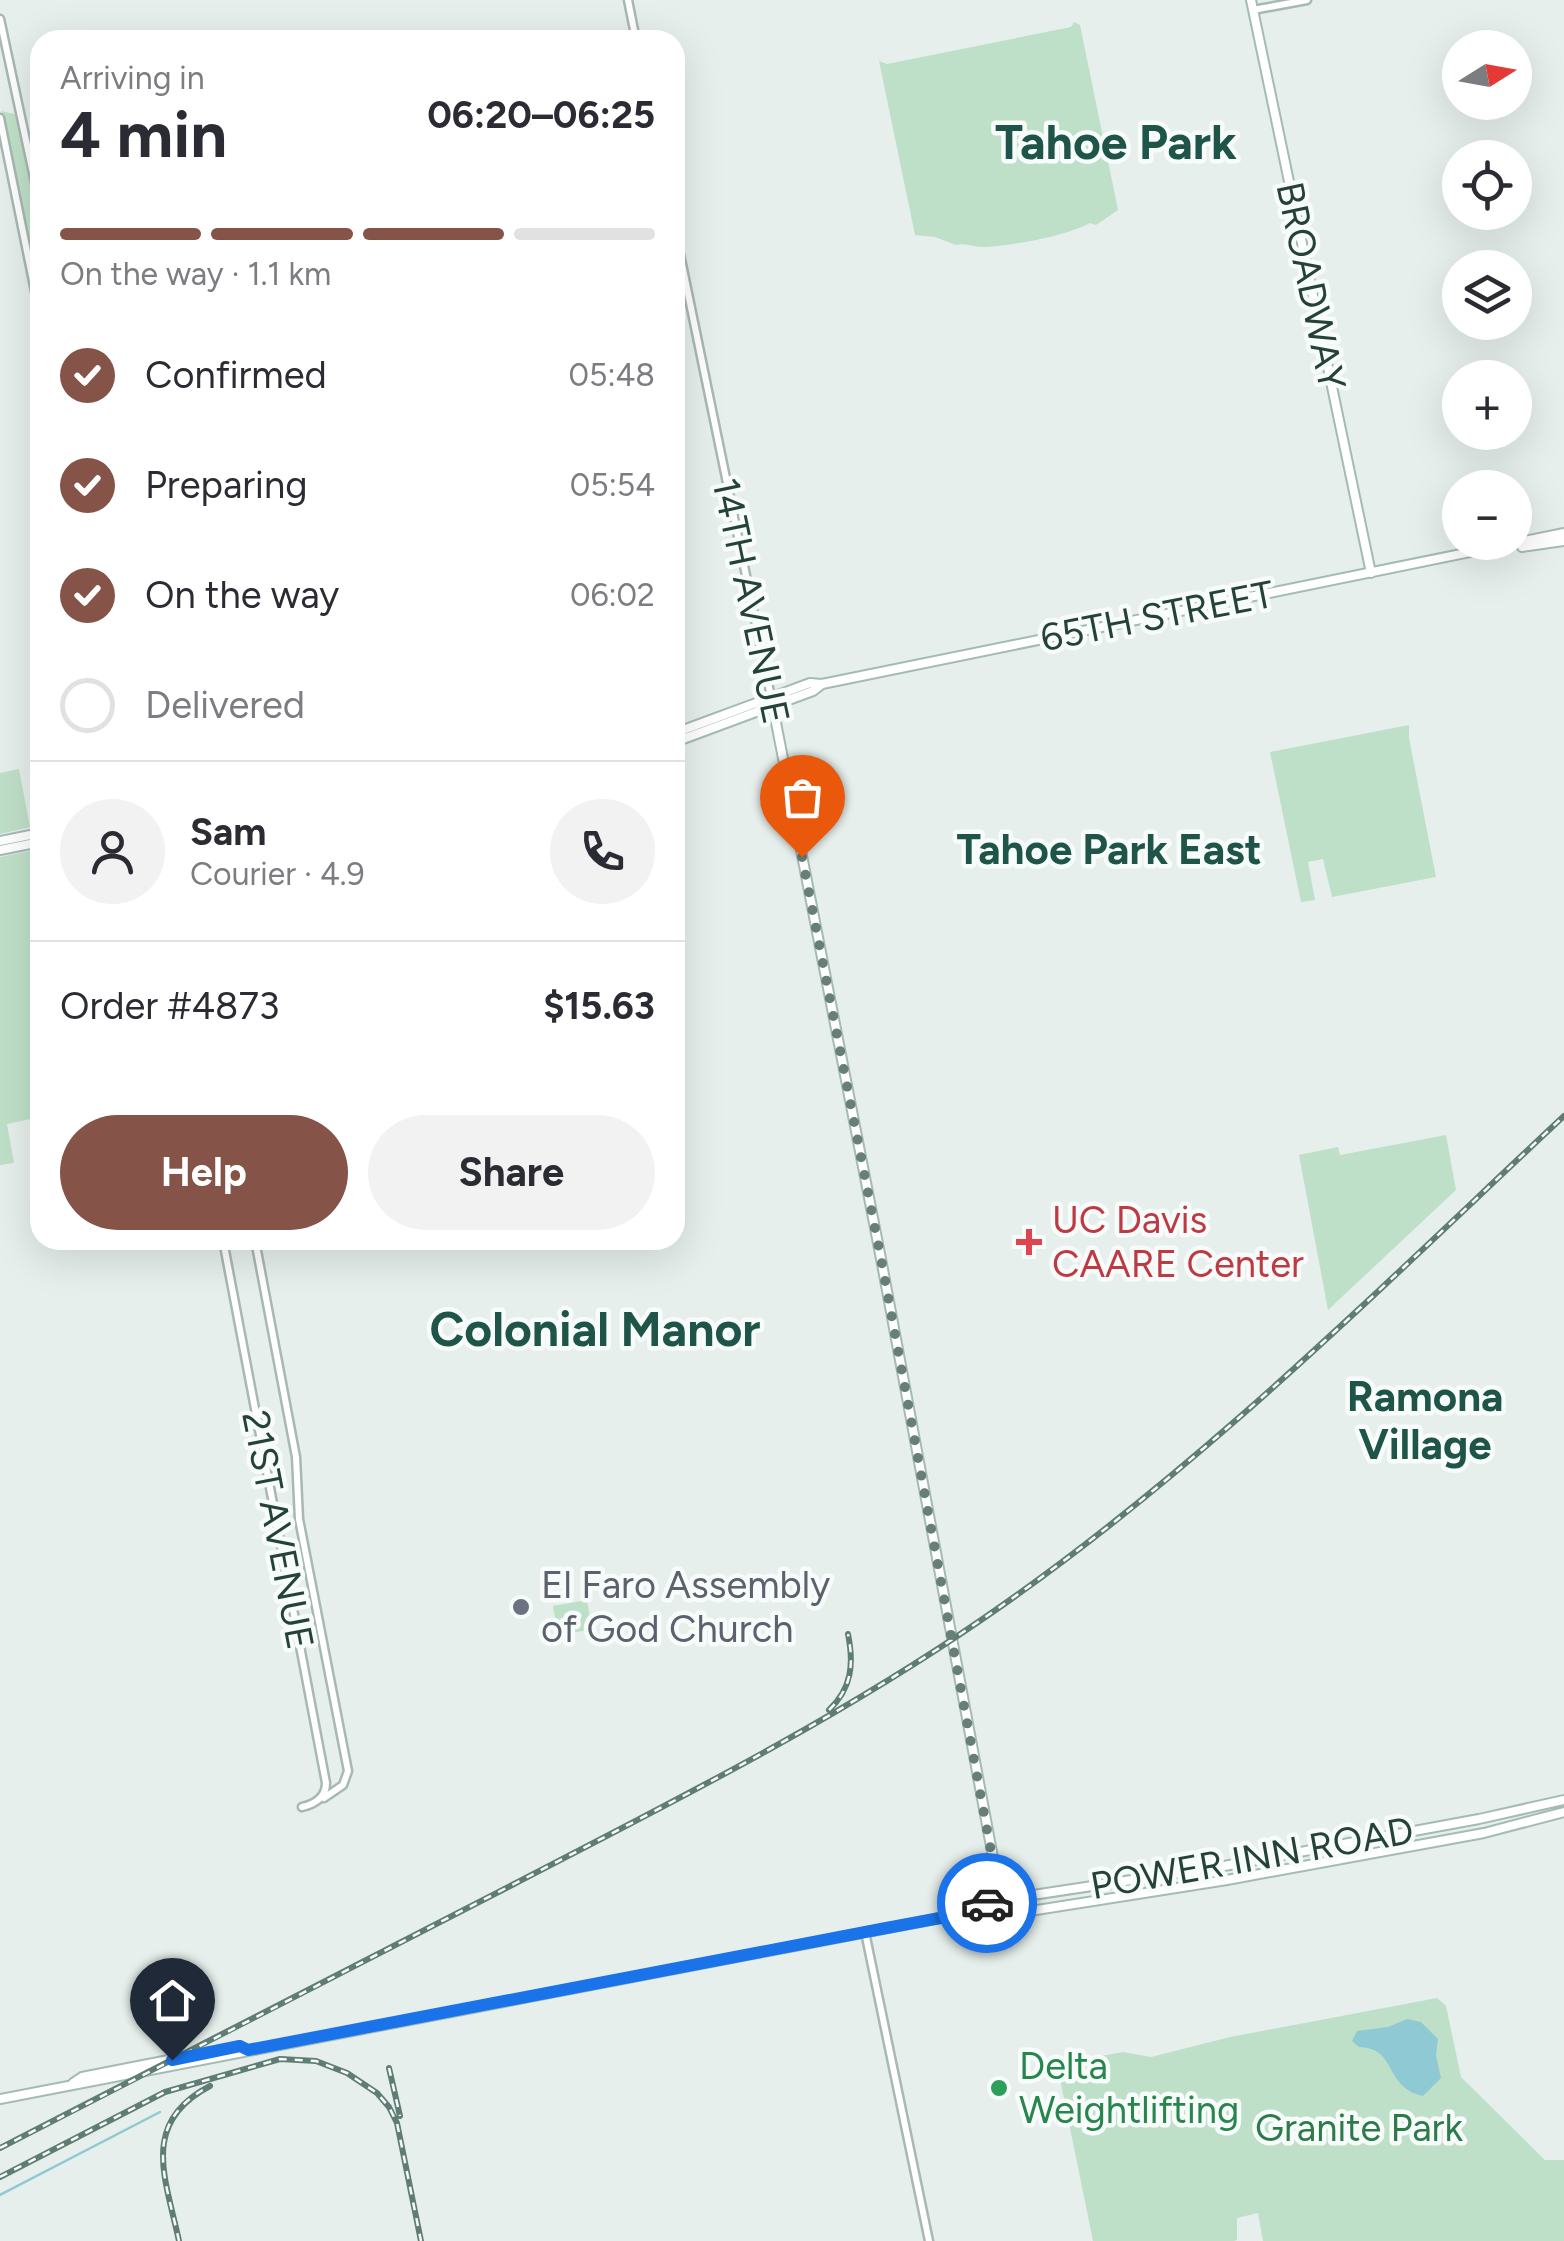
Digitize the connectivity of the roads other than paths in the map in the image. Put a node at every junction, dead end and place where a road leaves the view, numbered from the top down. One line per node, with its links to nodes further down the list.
1 (628, 0): 5 (street)
2 (1307, 0): 3 (street)
3 (1252, 5): 15 (main road, BROADWAY)
4 (0, 19): 7 (street)
5 (634, 30)
6 (0, 118): 8 (street)
7 (30, 159)
8 (30, 266)
9 (685, 279): 16 (street, 14TH AVENUE)
10 (1564, 533): 11 (main road, 65TH STREET)
11 (1532, 540)
12 (1564, 541): 13 (main road, 65TH STREET)
13 (1532, 545)
14 (1442, 559): 15 (main road, 65TH STREET)
15 (1371, 573): 16 (main road, 65TH STREET)
16 (772, 701): 17 (main road); 18 (main road); 31 (main road, 14TH AVENUE)
17 (685, 730)
18 (685, 738)
19 (30, 835): 20 (main road)
20 (0, 841)
21 (30, 844): 22 (main road)
22 (0, 850)
23 (225, 1250): 25 (street, 21ST AVENUE)
24 (258, 1250): 26 (street, 21ST AVENUE)
25 (324, 1769): 26 (street); 28 (street, 21ST AVENUE)
26 (346, 1781): 28 (street)
27 (1564, 1800): 31 (main road, POWER INN ROAD)
28 (314, 1804): 29 (street)
29 (302, 1807)
30 (1564, 1812): 32 (main road, POWER INN ROAD)
31 (1000, 1900): 32 (main road, 14TH AVENUE); 33 (main road, POWER INN ROAD)
32 (1004, 1916): 33 (main road, POWER INN ROAD)
33 (940, 1918): 34 (main road, POWER INN ROAD)
34 (866, 1932): 35 (main road, POWER INN ROAD); 36 (street)
35 (0, 2099)
36 (929, 2241)

